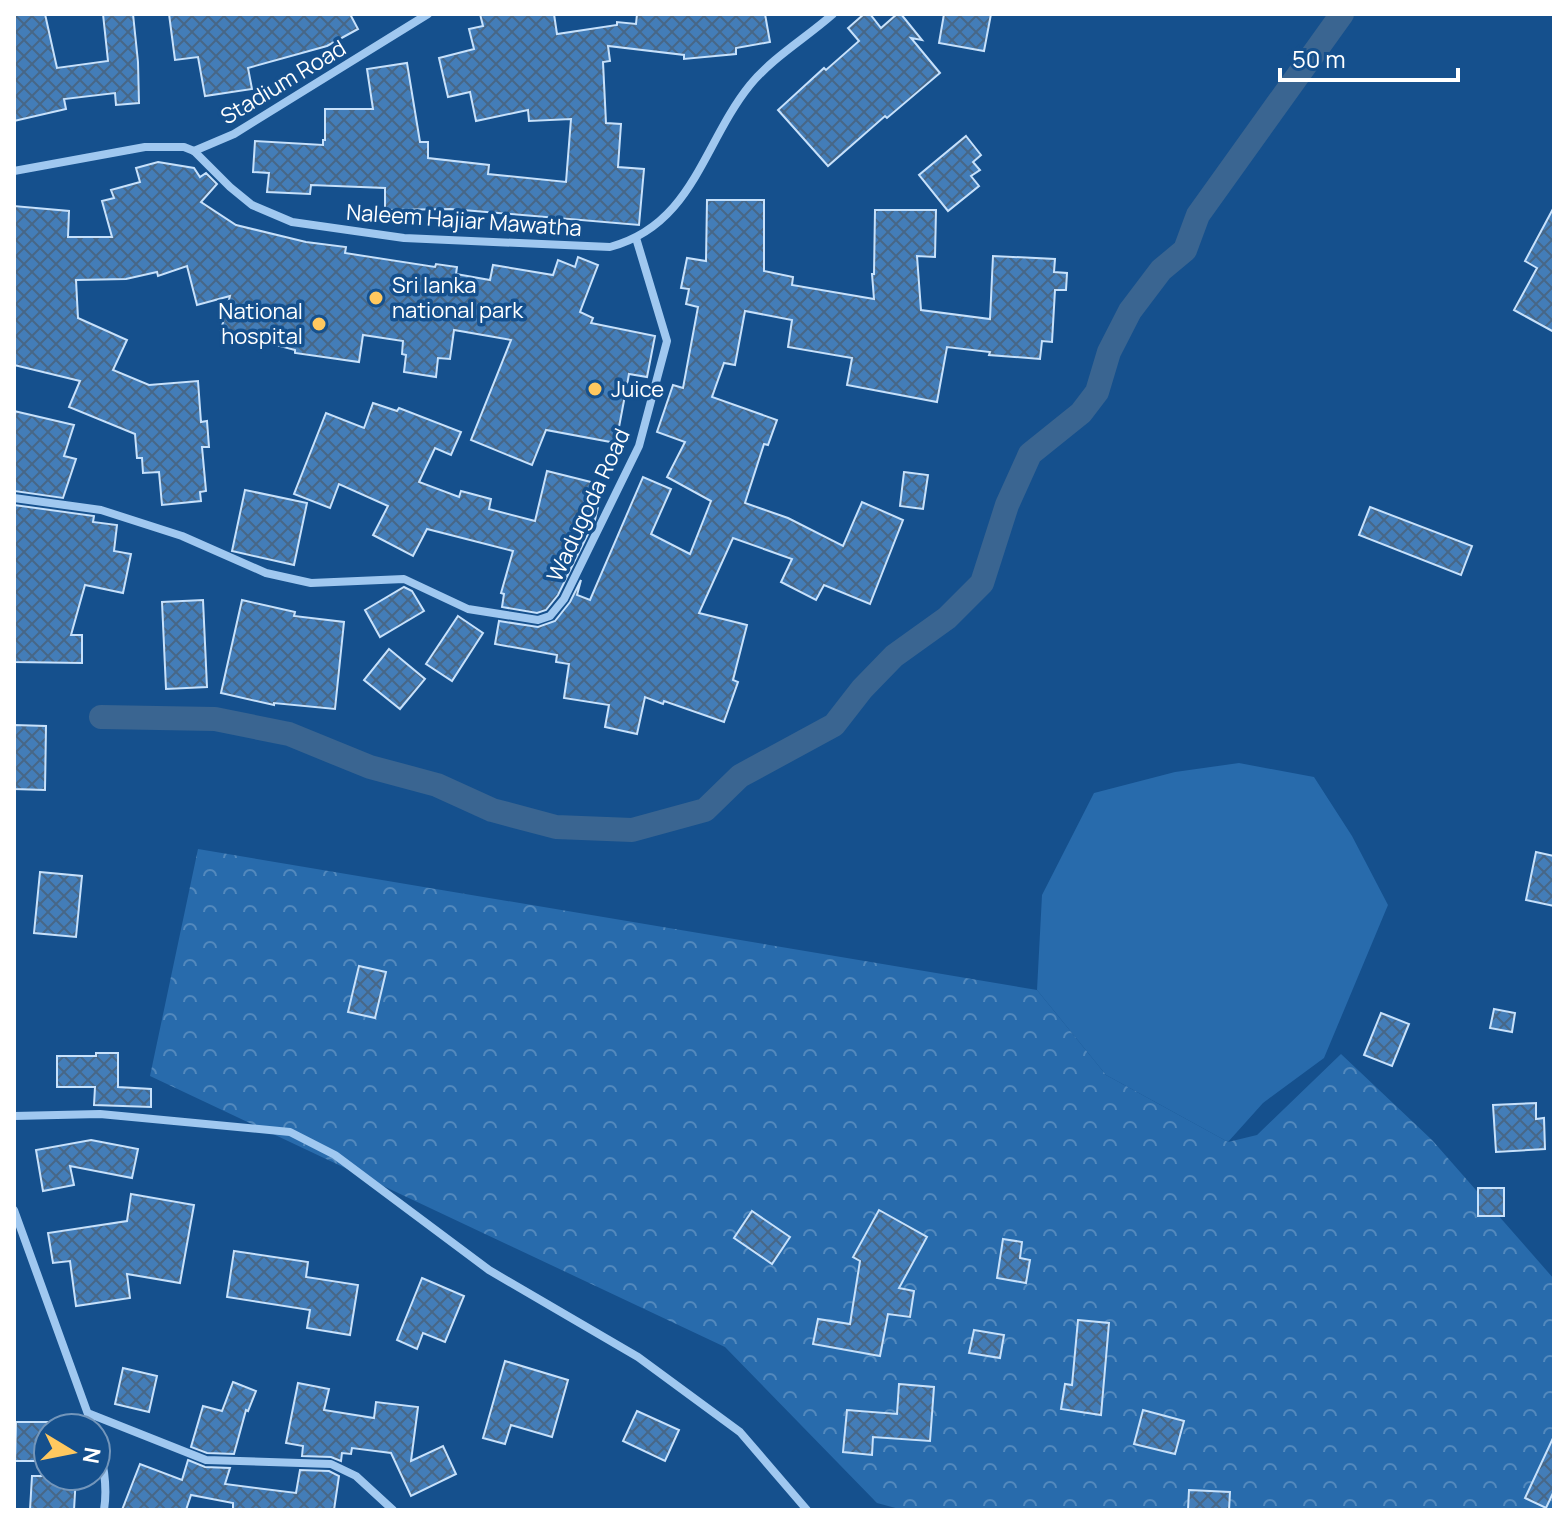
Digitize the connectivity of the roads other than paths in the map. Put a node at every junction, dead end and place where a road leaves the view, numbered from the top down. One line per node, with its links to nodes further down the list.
1 (428, 14): 3 (street, Stadium Road)
2 (833, 14): 5 (street, Naleem Hajiar Mawatha)
3 (194, 151): 4 (street); 5 (street, Naleem Hajiar Mawatha)
4 (14, 171)
5 (636, 238): 6 (street, Wadugoda Road)
6 (14, 498)
7 (14, 1116): 13 (street)
8 (14, 1210): 9 (street)
9 (17, 1228): 10 (street)
10 (89, 1412)
11 (112, 1423): 12 (street)
12 (393, 1510)
13 (807, 1510)

